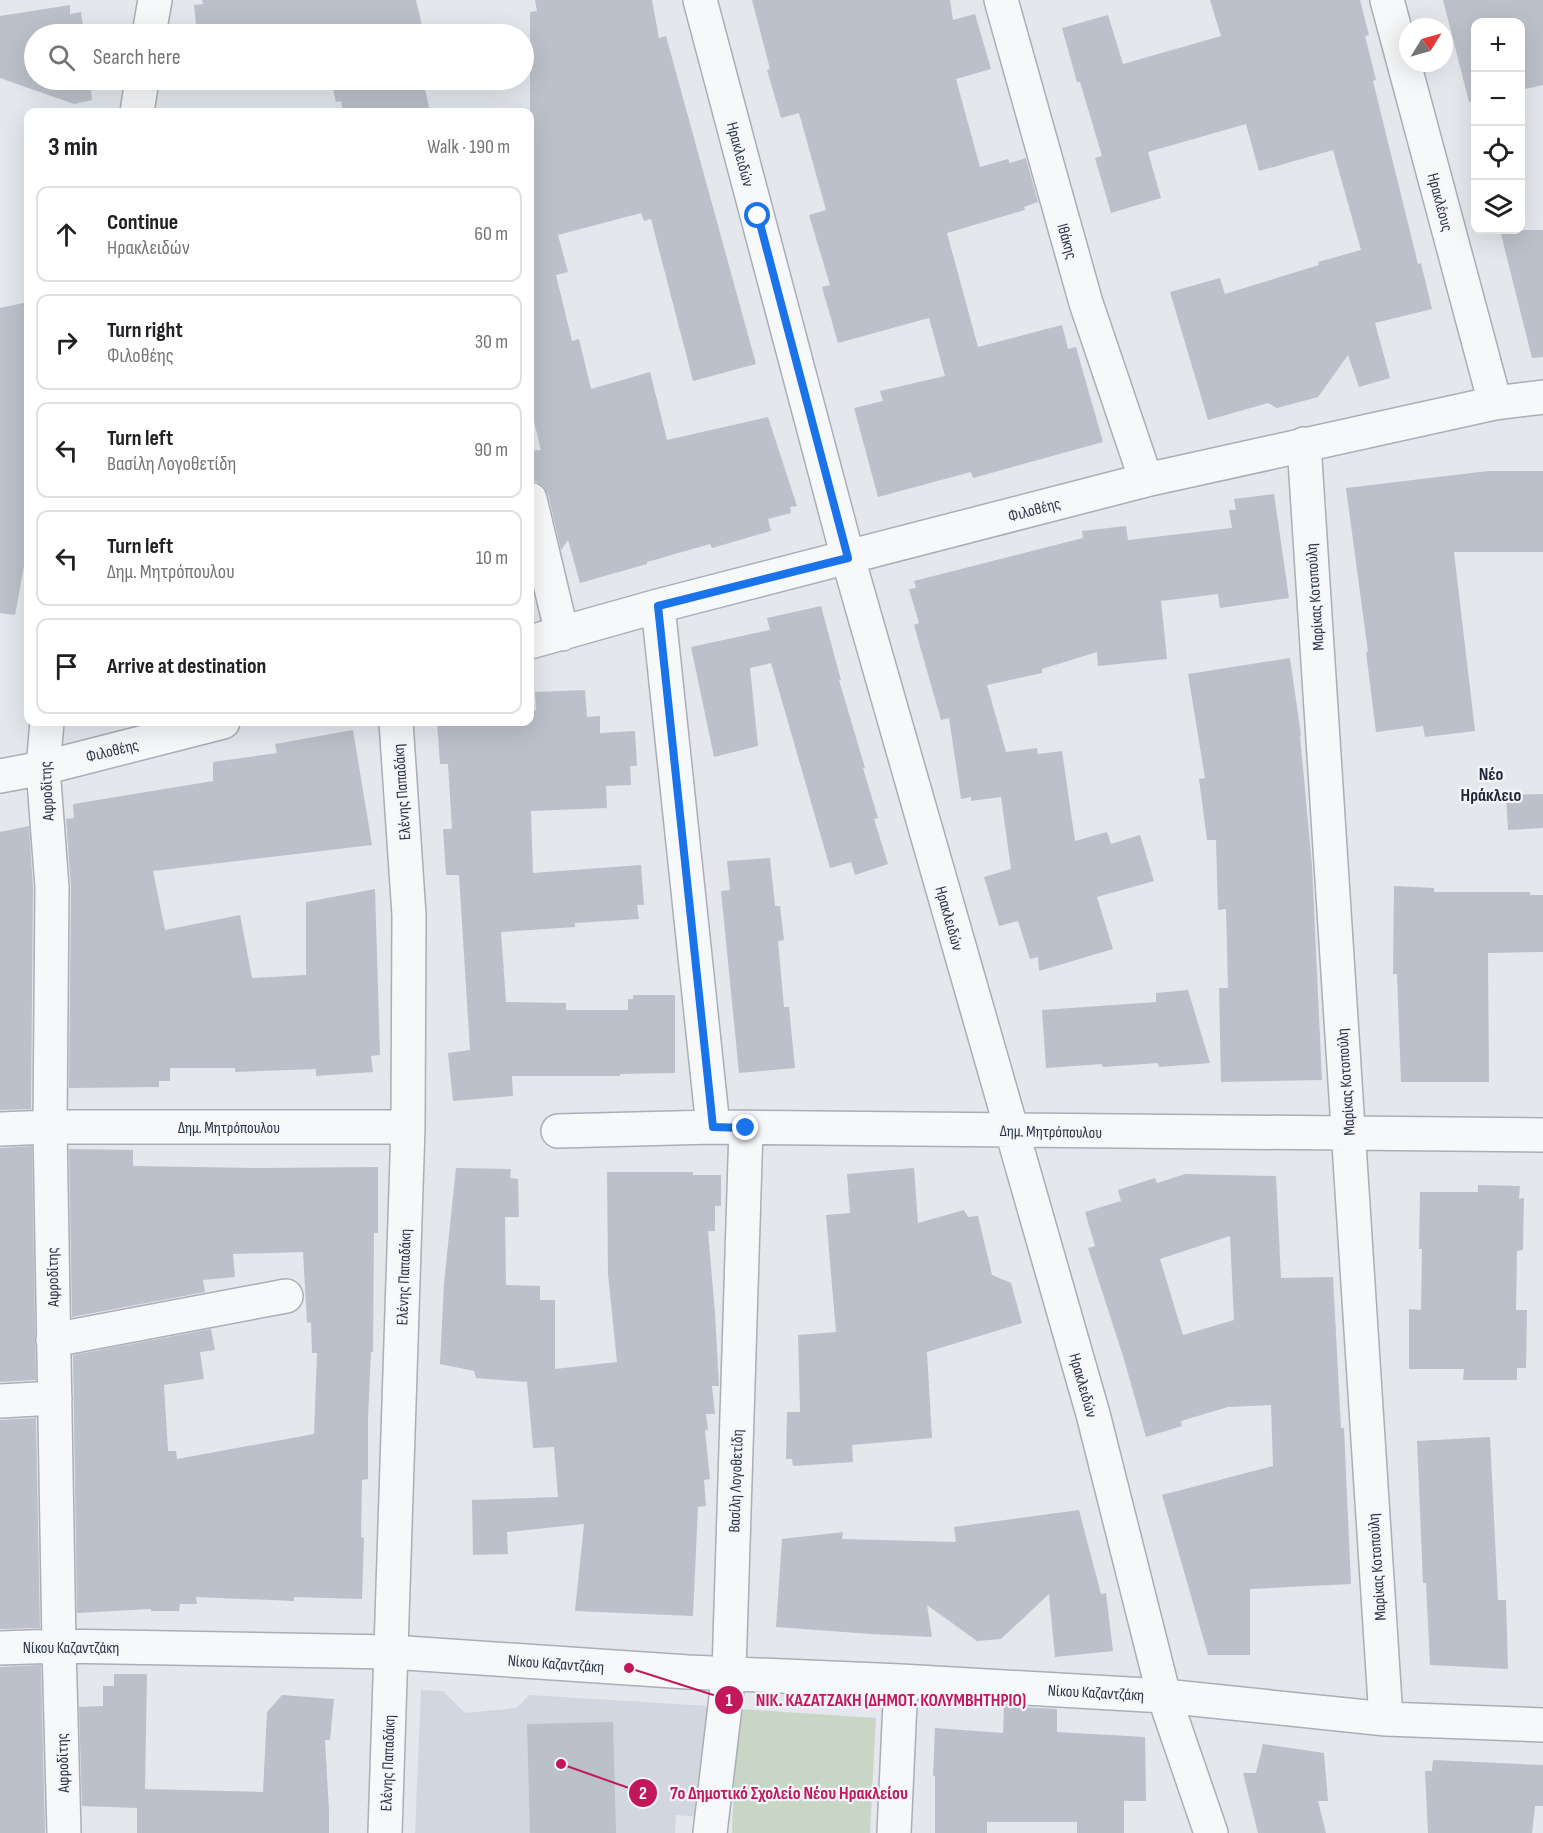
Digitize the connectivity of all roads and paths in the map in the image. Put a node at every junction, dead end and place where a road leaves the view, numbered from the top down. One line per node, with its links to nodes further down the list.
1 (154, 0): 5 (street)
2 (700, 0): 13 (street, Ηρακλειδών)
3 (1001, 0): 11 (street, Ιθάκης)
4 (1387, 0): 9 (street, Ηρακλέους)
5 (150, 24)
6 (140, 90): 7 (street)
7 (138, 108)
8 (1543, 397): 9 (street, Φιλοθέης)
9 (1495, 403): 10 (street, Φιλοθέης)
10 (1304, 444): 11 (street, Φιλοθέης); 29 (street, Μαρίκας Κοτοπούλη)
11 (1146, 480): 13 (street, Φιλοθέης)
12 (534, 516): 15 (street)
13 (848, 558): 14 (street, Φιλοθέης); 27 (street, Ηρακλειδών)
14 (658, 606): 15 (street, Φιλοθέης); 24 (street)
15 (562, 634): 16 (street, Φιλοθέης)
16 (534, 641)
17 (46, 726): 20 (street, Αφροδίτης)
18 (207, 726): 20 (street, Φιλοθέης)
19 (396, 726): 23 (street, Ελένης Παπαδάκη)
20 (43, 768): 21 (street, Φιλοθέης); 22 (street, Αφροδίτης)
21 (0, 776)
22 (50, 1127): 23 (street, Δημ. Μητρόπουλου); 26 (street, Δημ. Μητρόπουλου); 32 (street, Αφροδίτης)
23 (408, 1127): 37 (street, Ελένης Παπαδάκη)
24 (713, 1127): 25 (street, Δημ. Μητρόπουλου); 28 (street, Δημ. Μητρόπουλου)
25 (746, 1128): 27 (street, Δημ. Μητρόπουλου); 38 (street, Βασίλη Λογοθετίδη)
26 (0, 1129)
27 (1011, 1130): 29 (street, Δημ. Μητρόπουλου); 40 (street, Ηρακλειδών)
28 (558, 1131)
29 (1349, 1134): 30 (street, Δημ. Μητρόπουλου); 41 (street, Μαρίκας Κοτοπούλη)
30 (1543, 1135)
31 (286, 1296): 32 (street)
32 (53, 1340): 33 (street, Αφροδίτης)
33 (55, 1398): 34 (street); 35 (street, Αφροδίτης)
34 (0, 1401)
35 (59, 1646): 36 (street, Νίκου Καζαντζάκη); 37 (street, Νίκου Καζαντζάκη); 43 (street, Αφροδίτης)
36 (0, 1648)
37 (391, 1652): 38 (street, Νίκου Καζαντζάκη); 44 (street, Ελένης Παπαδάκη)
38 (729, 1672): 39 (street, Νίκου Καζαντζάκη); 45 (street, Βασίλη Λογοθετίδη)
39 (901, 1681): 40 (street, Νίκου Καζαντζάκη); 46 (street)
40 (1164, 1696): 41 (street, Νίκου Καζαντζάκη); 47 (street, Ηρακλειδών)
41 (1386, 1719): 42 (street, Νίκου Καζαντζάκη)
42 (1543, 1725)
43 (64, 1833)
44 (385, 1833)
45 (710, 1833)
46 (894, 1833)
47 (1211, 1833)

